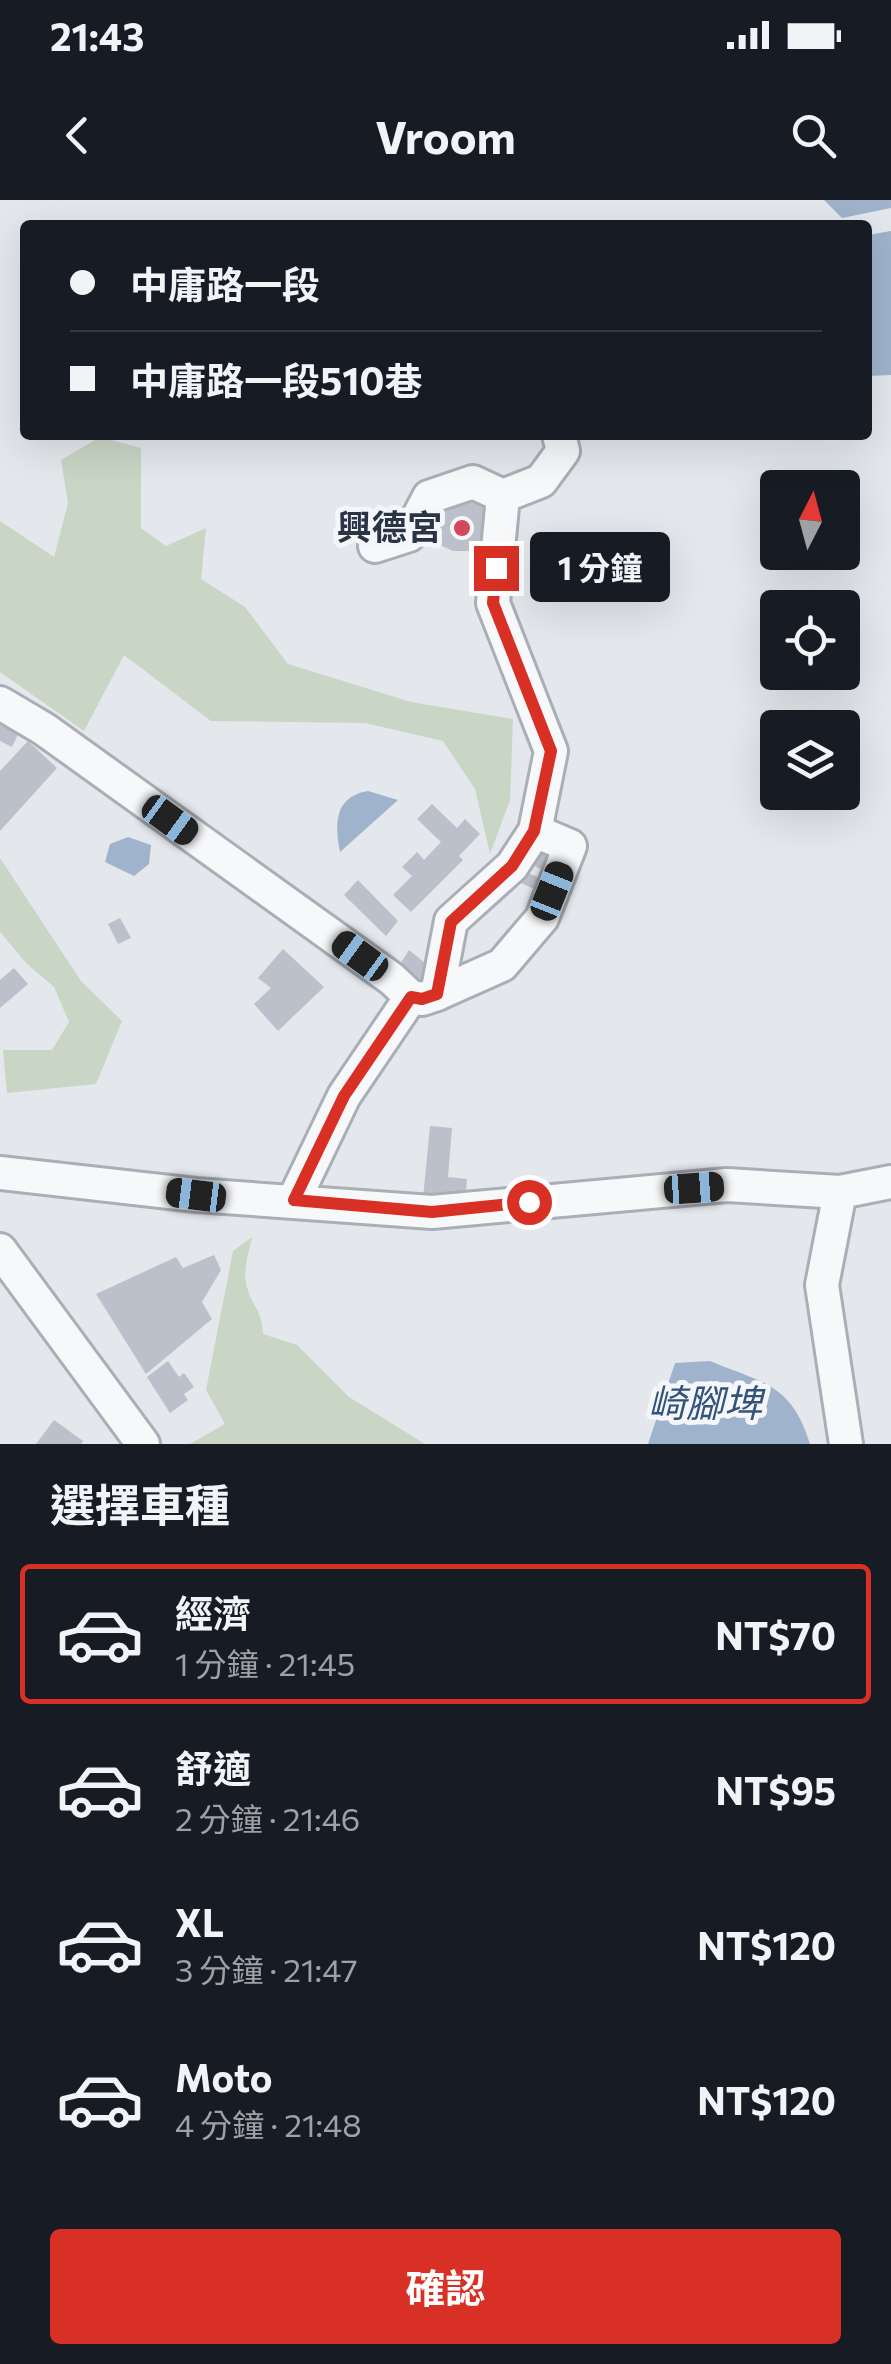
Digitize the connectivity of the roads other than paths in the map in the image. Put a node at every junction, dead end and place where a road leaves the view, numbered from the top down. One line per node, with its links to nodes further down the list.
1 (560, 440): 2 (street)
2 (503, 496): 3 (street); 5 (street)
3 (375, 546)
4 (0, 702): 6 (street)
5 (534, 831): 6 (street); 6 (street)
6 (424, 996): 10 (street)
7 (0, 1173): 10 (street)
8 (891, 1182): 9 (street)
9 (840, 1192): 10 (street); 13 (street)
10 (294, 1200)
11 (0, 1250): 12 (street)
12 (143, 1444)
13 (846, 1444)

